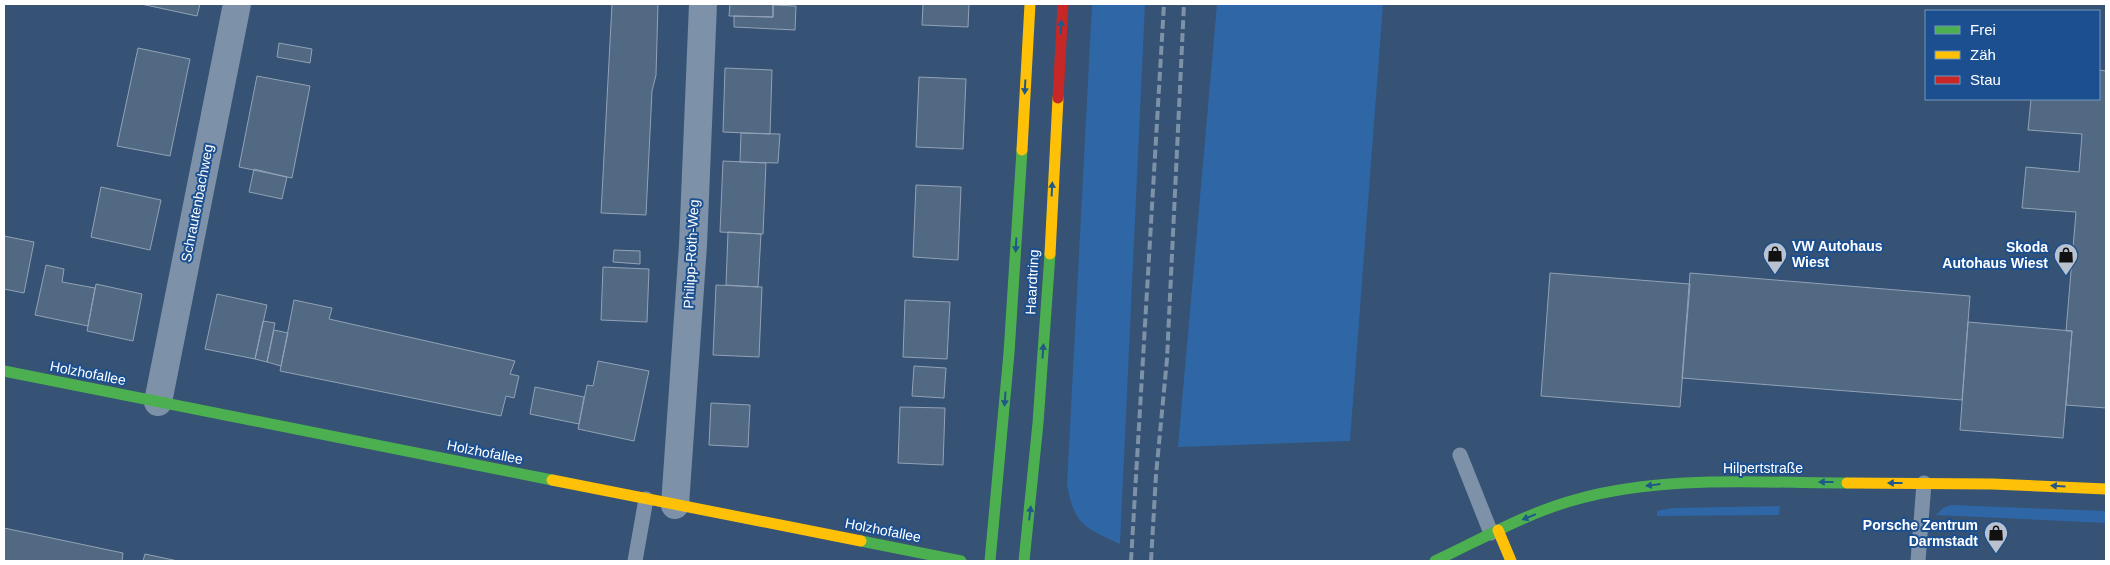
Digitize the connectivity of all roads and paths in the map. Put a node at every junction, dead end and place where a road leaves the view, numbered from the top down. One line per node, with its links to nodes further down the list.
1 (236, 4): 6 (street, Schrautenbachweg)
2 (703, 4): 11 (street, Philipp-Röth-Weg)
3 (1030, 4): 15 (main road, Haardtring, one-way to 15)
4 (1063, 4): 16 (main road, Haardtring, one-way to 4)
5 (4, 371): 6 (main road, Holzhofallee)
6 (158, 402): 10 (main road, Holzhofallee)
7 (1460, 455): 12 (lane)
8 (1924, 483): 9 (main road, Hilpertstraße, one-way to 8); 12 (main road, Hilpertstraße, one-way to 12); 19 (lane)
9 (2106, 489)
10 (646, 499): 11 (main road, Holzhofallee); 13 (lane)
11 (675, 505): 14 (main road, Holzhofallee)
12 (1494, 532): 17 (main road, Hilpertstraße); 18 (main road)
13 (635, 561)
14 (961, 561)
15 (990, 561)
16 (1024, 561)
17 (1435, 561)
18 (1511, 561)
19 (1918, 561)

